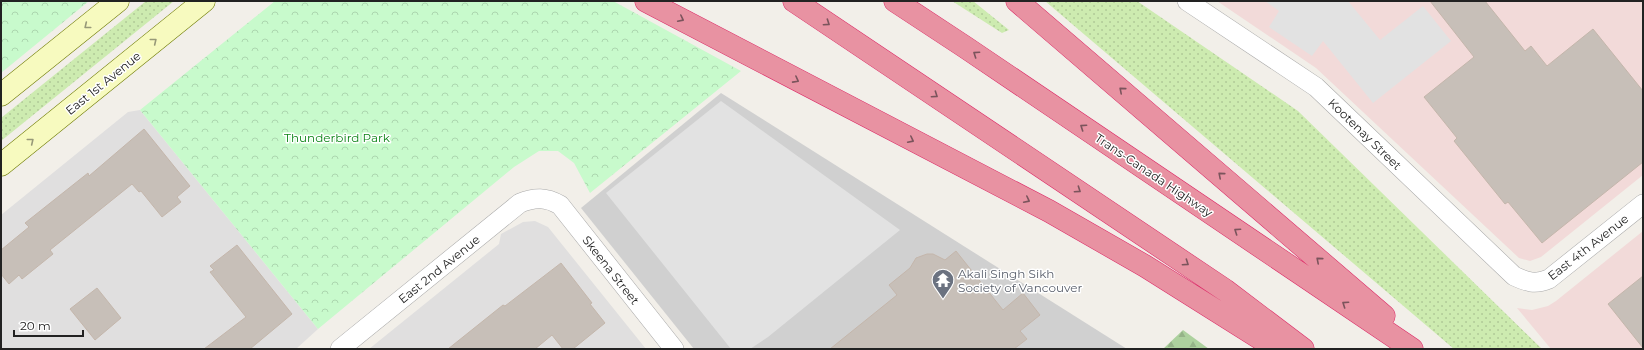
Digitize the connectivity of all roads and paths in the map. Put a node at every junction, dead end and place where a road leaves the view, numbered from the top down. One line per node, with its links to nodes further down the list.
1 (118, 1): 8 (main road, one-way to 8)
2 (204, 1): 9 (main road, East 1st Avenue, one-way to 2)
3 (646, 1): 15 (highway, one-way to 15)
4 (794, 1): 16 (highway, one-way to 16)
5 (895, 1): 17 (highway, Trans-Canada Highway, one-way to 5)
6 (1016, 1): 18 (highway, one-way to 6)
7 (1187, 1): 12 (street, Kootenay Street)
8 (1, 95)
9 (1, 165)
10 (542, 198): 13 (street, East 2nd Avenue); 14 (street, Skeena Street)
11 (1643, 204): 12 (street, East 4th Avenue)
12 (1530, 283)
13 (340, 349)
14 (674, 349)
15 (1278, 349)
16 (1303, 349)
17 (1412, 349)
18 (1423, 349)

